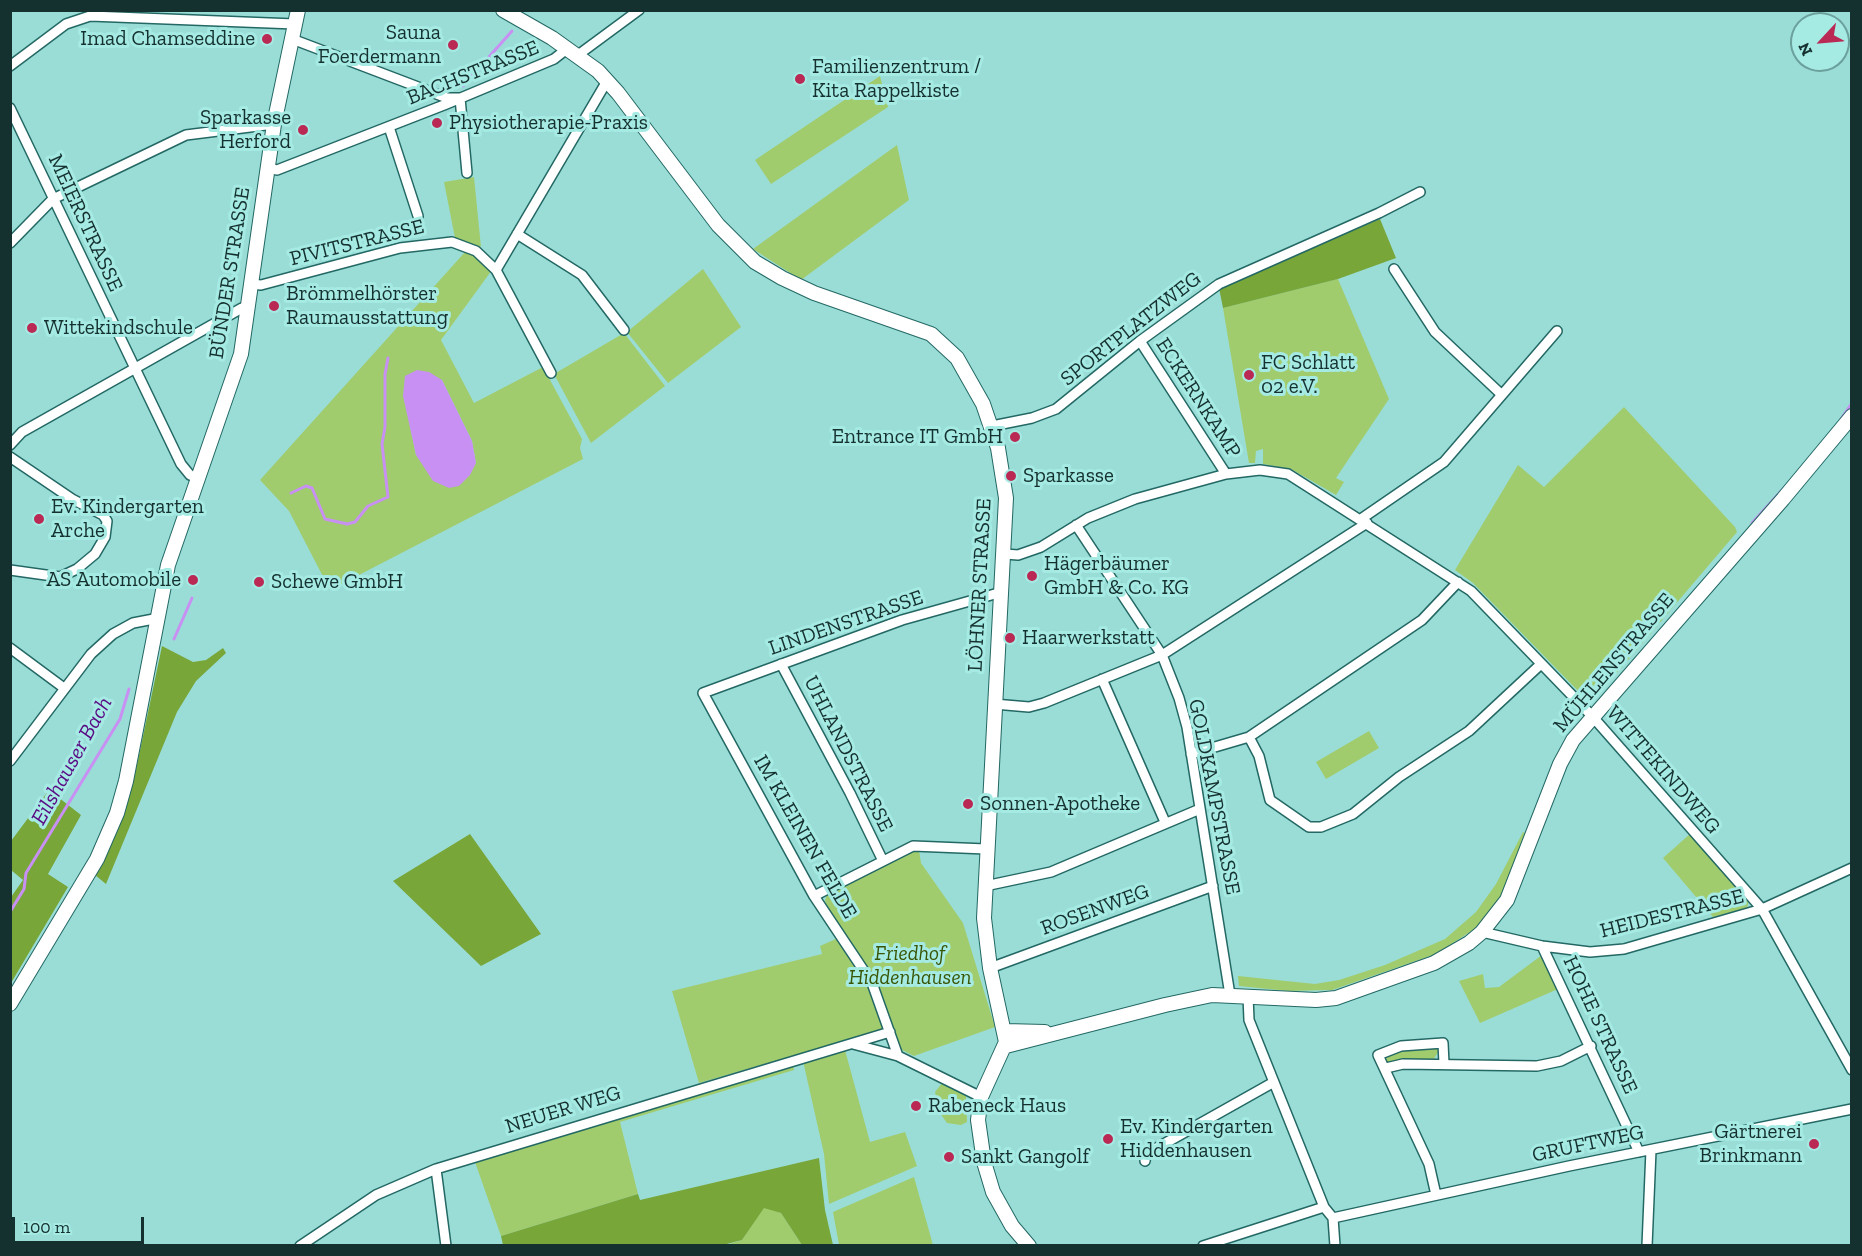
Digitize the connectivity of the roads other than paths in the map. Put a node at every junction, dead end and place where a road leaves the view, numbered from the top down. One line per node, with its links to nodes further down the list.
1 (503, 10): 5 (main road, LÖHNER STRASSE)
2 (639, 10): 5 (street, BACHSTRASSE)
3 (296, 17): 4 (main road, BÜNDER STRASSE); 6 (street)
4 (292, 39): 8 (street); 10 (main road, BÜNDER STRASSE)
5 (573, 52): 7 (main road, LÖHNER STRASSE); 8 (street, BACHSTRASSE)
6 (10, 66)
7 (607, 81): 17 (street); 30 (main road, LÖHNER STRASSE)
8 (460, 98): 11 (street, BACHSTRASSE); 13 (street)
9 (10, 108): 15 (street, MEIERSTRASSE)
10 (274, 124): 12 (main road, BÜNDER STRASSE); 15 (street)
11 (388, 127): 12 (street, BACHSTRASSE); 16 (street, BACHSTRASSE)
12 (268, 168): 21 (main road, BÜNDER STRASSE)
13 (467, 173)
14 (1420, 192): 25 (street, SPORTPLATZWEG)
15 (53, 199): 18 (street); 26 (street, MEIERSTRASSE)
16 (418, 216)
17 (516, 234): 20 (street); 23 (street)
18 (10, 243)
19 (1394, 269): 28 (street)
20 (496, 270): 21 (street, PIVITSTRASSE); 27 (street)
21 (251, 284): 22 (main road, BÜNDER STRASSE)
22 (248, 308): 26 (street); 34 (main road, BÜNDER STRASSE)
23 (624, 330)
24 (1557, 331): 28 (street)
25 (1140, 341): 30 (street, SPORTPLATZWEG); 33 (street, ECKERNKAMP)
26 (134, 369): 31 (street); 34 (street, MEIERSTRASSE)
27 (551, 373)
28 (1502, 395): 35 (street)
29 (1851, 416): 50 (main road, MÜHLENSTRASSE)
30 (992, 426): 37 (main road, LÖHNER STRASSE)
31 (12, 444): 32 (street)
32 (14, 458): 38 (street)
33 (1226, 474): 35 (street, WITTEKINDWEG); 36 (street, WITTEKINDWEG)
34 (196, 477): 41 (main road, BÜNDER STRASSE)
35 (1364, 521): 39 (street, WITTEKINDWEG); 43 (street)
36 (1076, 525): 37 (street, WITTEKINDWEG); 43 (street, GOLDKAMPSTRASSE)
37 (1005, 554): 40 (main road, LÖHNER STRASSE)
38 (10, 570)
39 (1458, 582): 45 (street, WITTEKINDWEG); 51 (street)
40 (1002, 592): 44 (street, LINDENSTRASSE); 49 (main road, LÖHNER STRASSE)
41 (159, 618): 47 (street); 68 (main road, BÜNDER STRASSE)
42 (10, 648): 47 (street)
43 (1162, 655): 46 (street); 52 (street, GOLDKAMPSTRASSE)
44 (781, 664): 48 (street, LINDENSTRASSE); 57 (street, UHLANDSTRASSE)
45 (1541, 664): 50 (street, WITTEKINDWEG); 51 (street)
46 (1102, 679): 49 (street); 55 (street)
47 (64, 688): 53 (street)
48 (703, 693): 61 (street, IM KLEINEN FELDE)
49 (994, 704): 56 (main road, LÖHNER STRASSE)
50 (1592, 716): 62 (street, WITTEKINDWEG); 63 (main road, MÜHLENSTRASSE)
51 (1249, 737): 52 (street)
52 (1191, 753): 54 (street, GOLDKAMPSTRASSE)
53 (10, 761)
54 (1200, 809): 55 (street); 60 (street, GOLDKAMPSTRASSE)
55 (1165, 822): 59 (street)
56 (986, 849): 57 (street); 59 (main road, LÖHNER STRASSE)
57 (883, 861): 61 (street)
58 (1851, 868): 62 (street)
59 (985, 886): 65 (main road, LÖHNER STRASSE)
60 (1213, 886): 65 (street, ROSENWEG); 66 (street, GOLDKAMPSTRASSE)
61 (814, 896): 71 (street, IM KLEINEN FELDE)
62 (1762, 909): 64 (street, HEIDESTRASSE); 78 (street, HEIDESTRASSE)
63 (1482, 932): 64 (street, HEIDESTRASSE); 67 (main road, MÜHLENSTRASSE)
64 (1542, 946): 74 (street, HOHE STRASSE)
65 (990, 968): 69 (main road, LÖHNER STRASSE)
66 (1230, 995): 67 (main road, MÜHLENSTRASSE); 70 (main road, MÜHLENSTRASSE)
67 (1248, 996): 79 (street)
68 (10, 1004)
69 (1005, 1031): 70 (main road, MÜHLENSTRASSE); 73 (main road, LÖHNER STRASSE)
70 (1062, 1031): 73 (main road, MÜHLENSTRASSE)
71 (890, 1032): 72 (street, NEUER WEG); 75 (street)
72 (851, 1043): 75 (street); 85 (street, NEUER WEG)
73 (1006, 1046): 80 (main road, LÖHNER STRASSE)
74 (1591, 1047): 76 (street); 83 (street, HOHE STRASSE)
75 (898, 1056): 80 (street)
76 (1444, 1064): 77 (street); 77 (street)
77 (1386, 1068): 86 (street)
78 (1851, 1070)
79 (1274, 1082): 84 (street); 87 (street)
80 (981, 1097): 92 (main road, LÖHNER STRASSE)
81 (1851, 1109): 82 (street, GRUFTWEG)
82 (1651, 1149): 83 (street, GRUFTWEG); 95 (street)
83 (1639, 1152): 86 (street, GRUFTWEG)
84 (1145, 1161)
85 (436, 1169): 89 (street, NEUER WEG); 91 (street)
86 (1436, 1195): 88 (street, GRUFTWEG)
87 (1324, 1207): 88 (street); 93 (street)
88 (1333, 1218): 94 (street)
89 (315, 1241): 90 (street, NEUER WEG)
90 (300, 1245)
91 (446, 1245)
92 (1029, 1245)
93 (1203, 1245)
94 (1335, 1245)
95 (1647, 1245)

